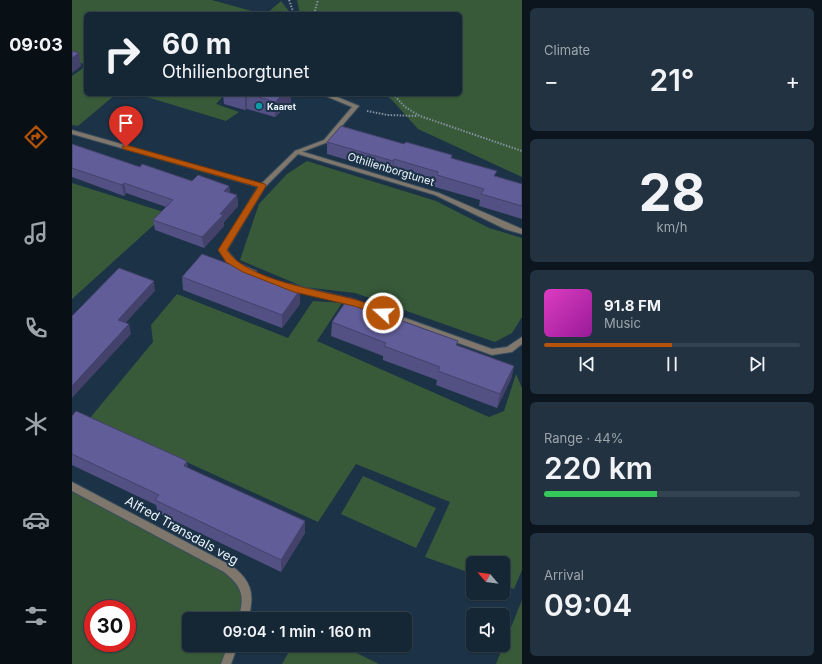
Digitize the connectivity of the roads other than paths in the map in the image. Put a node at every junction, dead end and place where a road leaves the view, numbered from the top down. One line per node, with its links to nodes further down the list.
1 (329, 96): 3 (street)
2 (72, 132): 4 (street)
3 (297, 152): 4 (street); 5 (street, Othilienborgtunet)
4 (262, 186): 6 (street)
5 (522, 232)
6 (260, 276)
7 (283, 284): 8 (street)
8 (363, 306)
9 (384, 313): 10 (street)
10 (522, 340)
11 (72, 486): 12 (street, Alfred Trønsdals veg)
12 (245, 612)
13 (230, 652): 14 (street)
14 (226, 664)

